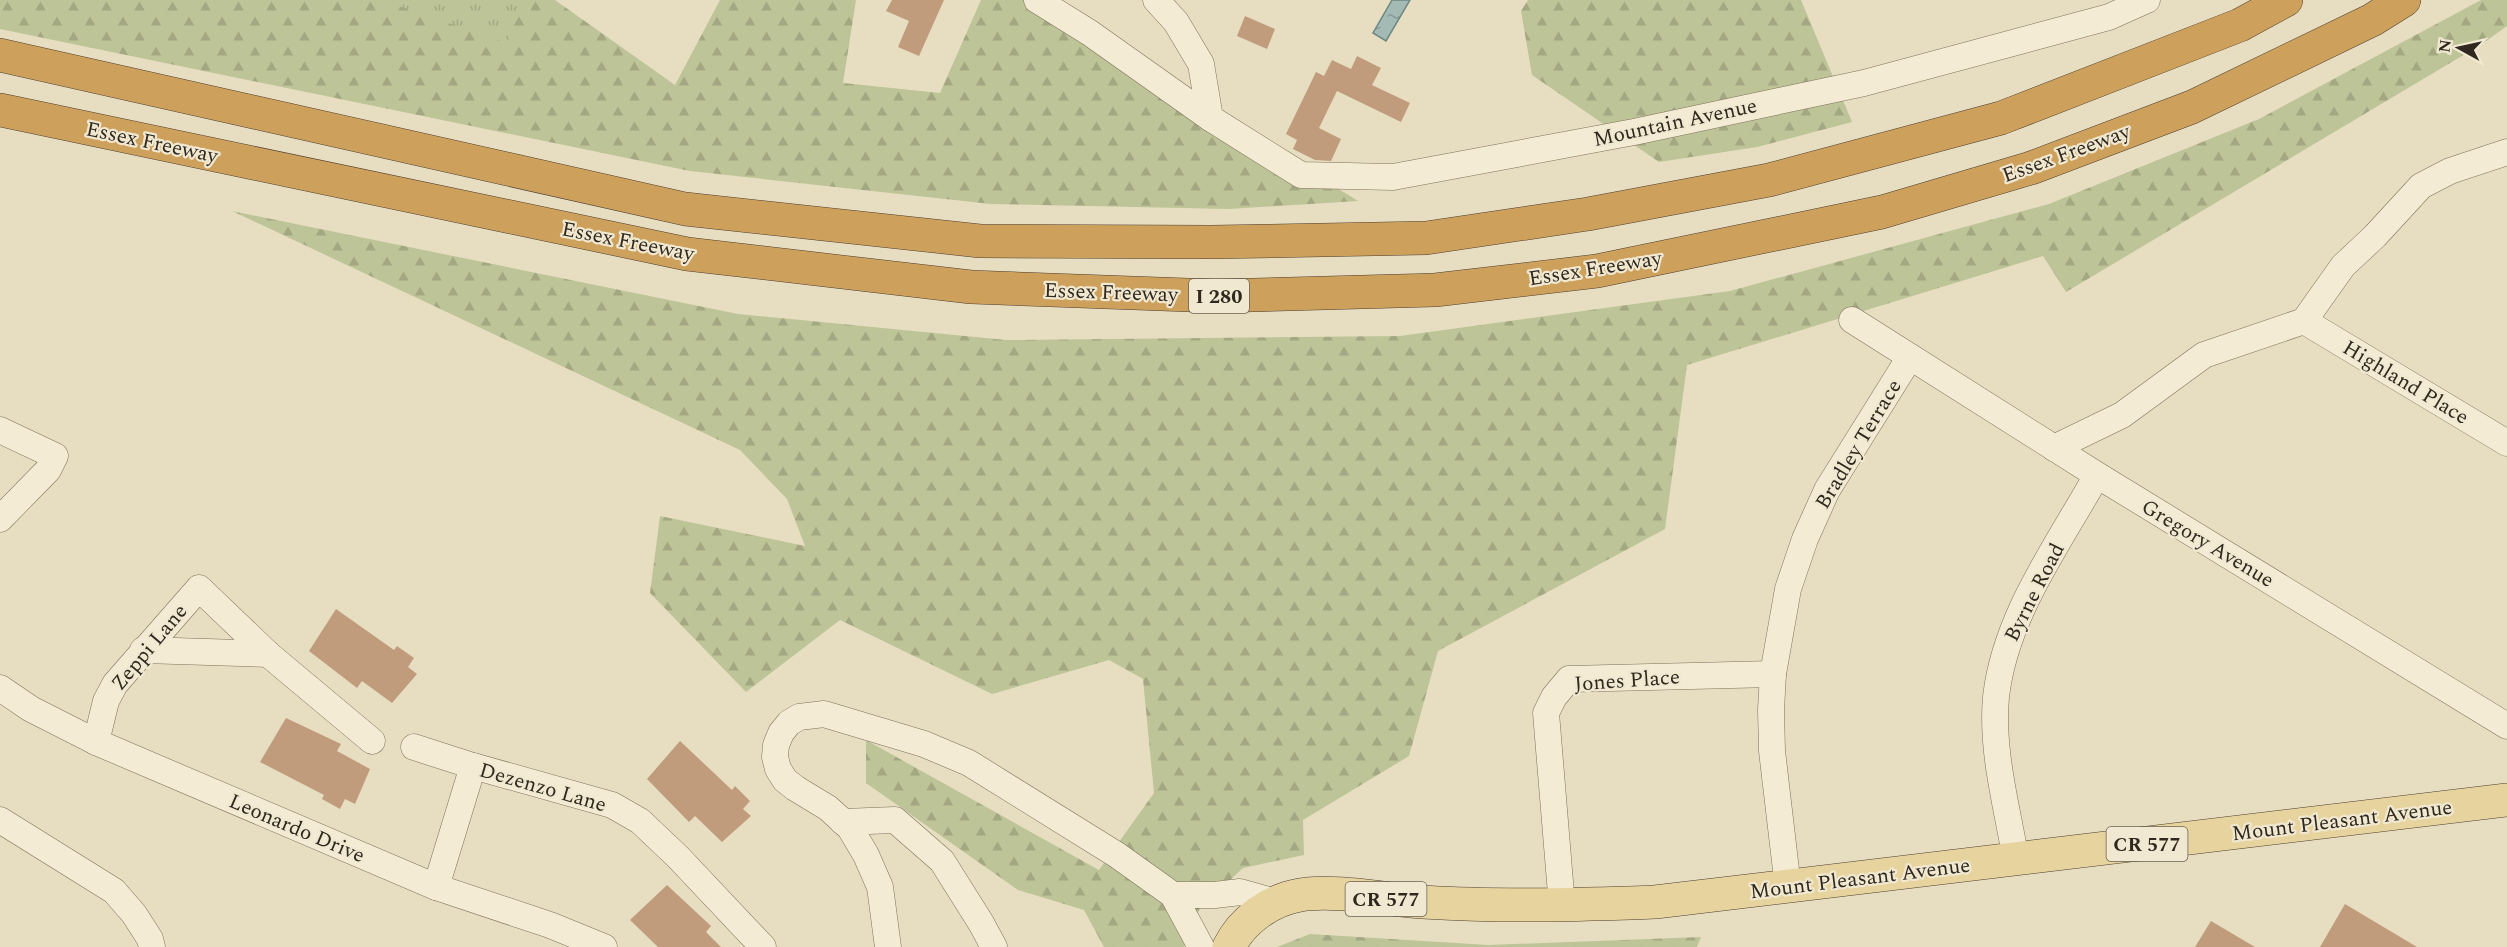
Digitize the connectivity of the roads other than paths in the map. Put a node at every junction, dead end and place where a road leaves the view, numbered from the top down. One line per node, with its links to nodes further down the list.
1 (1037, 0): 8 (street, Mountain Avenue)
2 (1156, 0): 8 (street)
3 (2147, 0): 8 (street, Mountain Avenue)
4 (2286, 0): 6 (highway, Essex Freeway)
5 (2404, 0): 7 (highway, Essex Freeway / I 280)
6 (0, 55)
7 (0, 110)
8 (1210, 118)
9 (2502, 159): 11 (street)
10 (1852, 320): 12 (street, Gregory Avenue)
11 (2304, 321): 14 (street, Highland Place); 15 (street)
12 (1910, 357): 15 (street, Gregory Avenue); 20 (street, Bradley Terrace)
13 (0, 430): 17 (street)
14 (2507, 443)
15 (2054, 448): 16 (street, Gregory Avenue)
16 (2097, 476): 22 (street, Gregory Avenue); 30 (street, Byrne Road)
17 (0, 519)
18 (143, 650): 19 (street); 19 (street, Zeppi Lane); 24 (street, Zeppi Lane)
19 (268, 654): 23 (street)
20 (1773, 674): 32 (street, Bradley Terrace); 35 (street, Jones Place)
21 (0, 688): 24 (street, Leonardo Drive)
22 (2507, 726)
23 (372, 741)
24 (96, 742): 31 (street, Leonardo Drive)
25 (414, 747): 26 (street, Dezenzo Lane)
26 (473, 766): 31 (street); 38 (street, Dezenzo Lane)
27 (2507, 800): 30 (main road, Mount Pleasant Avenue / CR 577)
28 (0, 820): 36 (street)
29 (843, 822): 33 (street); 39 (street); 40 (street)
30 (2016, 860): 32 (main road, Mount Pleasant Avenue / CR 577)
31 (436, 886): 37 (street, Leonardo Drive)
32 (1788, 887): 35 (main road, Mount Pleasant Avenue / CR 577)
33 (1173, 895): 34 (street); 41 (street)
34 (1276, 902): 35 (main road, Mount Pleasant Avenue / CR 577); 42 (main road, Mount Pleasant Avenue / CR 577)
35 (1562, 906)
36 (152, 947)
37 (604, 947)
38 (763, 947)
39 (888, 947)
40 (994, 947)
41 (1202, 947)
42 (1229, 947)

